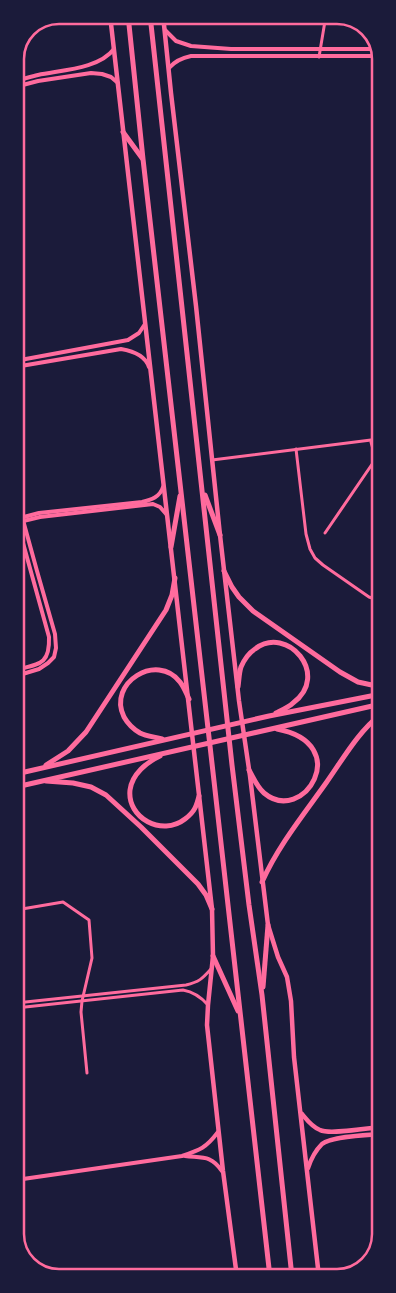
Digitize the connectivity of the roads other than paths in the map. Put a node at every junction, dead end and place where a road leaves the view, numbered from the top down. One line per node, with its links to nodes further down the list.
1 (111, 24): 7 (main road)
2 (129, 24): 17 (main road)
3 (151, 24): 28 (main road)
4 (164, 24): 6 (main road)
5 (324, 24): 8 (street)
6 (165, 29): 8 (street); 12 (main road)
7 (114, 49): 13 (street); 14 (main road)
8 (320, 50): 9 (street); 10 (street)
9 (371, 50)
10 (319, 56): 11 (street); 12 (street)
11 (372, 56)
12 (169, 68): 25 (main road)
13 (24, 79)
14 (118, 83): 15 (street); 16 (main road)
15 (24, 85)
16 (123, 132): 17 (main road); 18 (main road)
17 (143, 159): 29 (main road)
18 (145, 324): 19 (street); 21 (main road)
19 (24, 359)
20 (24, 366): 21 (street)
21 (150, 368): 27 (main road)
22 (371, 440): 23 (street); 24 (street)
23 (372, 448)
24 (296, 449): 25 (street); 40 (street)
25 (212, 460): 35 (main road)
26 (372, 465): 34 (street)
27 (164, 485): 30 (main road); 31 (street)
28 (201, 487): 35 (main road); 65 (main road)
29 (181, 490): 36 (main road); 71 (main road)
30 (167, 515): 32 (street); 36 (main road)
31 (24, 519)
32 (24, 519)
33 (24, 523): 42 (street)
34 (325, 533)
35 (220, 534): 38 (main road)
36 (171, 547): 39 (main road)
37 (24, 548): 41 (street)
38 (224, 571): 43 (main road); 44 (main road)
39 (175, 578): 46 (main road); 53 (main road)
40 (372, 598)
41 (24, 668)
42 (24, 674)
43 (372, 685)
44 (238, 687): 48 (main road); 54 (main road)
45 (372, 696): 48 (main road)
46 (189, 699): 51 (main road); 58 (main road)
47 (372, 706): 50 (main road)
48 (269, 716): 51 (main road)
49 (372, 722): 59 (main road)
50 (274, 728): 52 (main road); 54 (main road)
51 (165, 739): 53 (main road)
52 (167, 752): 56 (main road); 58 (main road)
53 (40, 769): 55 (main road)
54 (250, 770): 59 (main road)
55 (24, 772)
56 (41, 781): 57 (main road); 61 (main road)
57 (24, 785)
58 (199, 796): 61 (main road)
59 (262, 882): 62 (main road)
60 (24, 909): 66 (street)
61 (212, 909): 63 (main road)
62 (268, 925): 65 (main road); 73 (main road)
63 (213, 956): 64 (main road); 71 (main road)
64 (212, 966): 66 (street); 69 (main road)
65 (262, 995): 83 (main road)
66 (83, 996): 67 (street); 68 (street)
67 (82, 1001): 69 (street); 70 (street); 72 (street)
68 (24, 1002)
69 (208, 1005): 75 (main road)
70 (24, 1007)
71 (240, 1016): 82 (main road)
72 (88, 1073)
73 (301, 1112): 74 (main road); 78 (main road)
74 (372, 1128)
75 (218, 1132): 77 (street); 79 (main road)
76 (372, 1135): 78 (main road)
77 (182, 1156): 79 (street); 80 (street)
78 (307, 1170): 84 (main road)
79 (223, 1171): 81 (main road)
80 (24, 1179)
81 (236, 1269)
82 (269, 1269)
83 (291, 1269)
84 (318, 1269)

